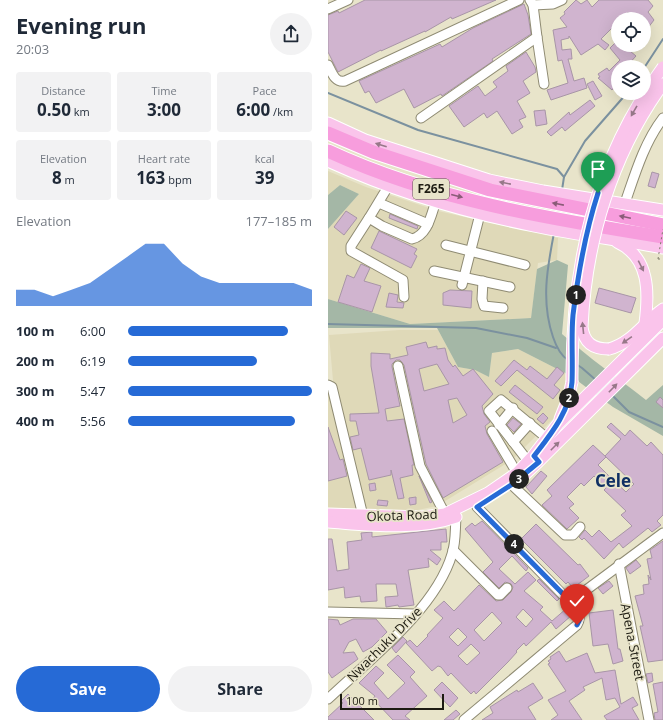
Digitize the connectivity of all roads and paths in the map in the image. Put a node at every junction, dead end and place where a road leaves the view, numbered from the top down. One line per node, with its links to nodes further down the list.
1 (348, 0): 5 (street)
2 (519, 0): 7 (street)
3 (562, 0): 4 (street)
4 (532, 2): 6 (street)
5 (328, 9)
6 (537, 37): 9 (street); 11 (street)
7 (328, 66)
8 (663, 67): 52 (main road, one-way to 52, bridge)
9 (544, 84)
10 (663, 84): 46 (main road, one-way to 10, bridge)
11 (421, 118)
12 (663, 118): 22 (street)
13 (328, 123): 18 (main road, one-way to 13)
14 (328, 133): 18 (highway, F265)
15 (328, 151): 26 (highway, F265, one-way to 26)
16 (328, 161): 17 (main road)
17 (389, 185): 19 (main road); 21 (street)
18 (540, 195): 20 (highway, F265, one-way to 18)
19 (436, 201): 24 (main road); 27 (street)
20 (580, 202): 22 (main road); 28 (highway, F265, one-way to 20)
21 (379, 203): 25 (street); 27 (street)
22 (625, 203): 23 (main road)
23 (663, 210)
24 (480, 214): 26 (main road); 35 (street)
25 (370, 218): 27 (street); 42 (street)
26 (537, 221): 29 (highway, F265)
27 (428, 224)
28 (663, 225)
29 (576, 228): 31 (main road); 32 (highway, F265)
30 (663, 229): 36 (path, bridge)
31 (600, 237): 34 (main road); 46 (main road, one-way to 46)
32 (663, 237)
33 (446, 245): 35 (street)
34 (663, 248)
35 (470, 250): 37 (street); 39 (street)
36 (663, 259)
37 (525, 265)
38 (434, 271): 39 (street)
39 (463, 281): 40 (street)
40 (483, 281): 41 (street); 43 (street)
41 (510, 287)
42 (404, 297)
43 (503, 308)
44 (663, 309): 46 (main road)
45 (663, 320): 52 (main road, Okota Road)
46 (645, 323)
47 (661, 344): 56 (main road, Okota Road, one-way to 47)
48 (398, 366): 61 (street)
49 (328, 385): 62 (street)
50 (513, 408): 51 (street); 53 (street); 53 (street)
51 (530, 423): 54 (street); 55 (street)
52 (558, 424): 54 (main road, Okota Road)
53 (495, 428): 55 (street); 57 (street)
54 (548, 439): 56 (main road, Okota Road)
55 (513, 442): 56 (street)
56 (534, 459): 57 (main road, Okota Road); 58 (main road, Okota Road)
57 (517, 472): 61 (main road, Okota Road)
58 (512, 485): 59 (main road, Okota Road); 65 (street)
59 (477, 507): 63 (main road, Okota Road); 70 (street)
60 (328, 514): 62 (main road, Okota Road)
61 (444, 514): 62 (main road, Okota Road)
62 (363, 516)
63 (456, 518): 64 (main road, Okota Road); 67 (street, Nwachuku Drive)
64 (328, 522)
65 (580, 528)
66 (663, 533): 68 (street)
67 (453, 550): 69 (street); 72 (street, Nwachuku Drive)
68 (619, 564): 70 (street); 75 (street, Apena Street)
69 (507, 588)
70 (568, 599): 74 (street)
71 (328, 612): 72 (street)
72 (416, 614): 73 (street, Nwachuku Drive)
73 (328, 699)
74 (464, 720)
75 (649, 720)

